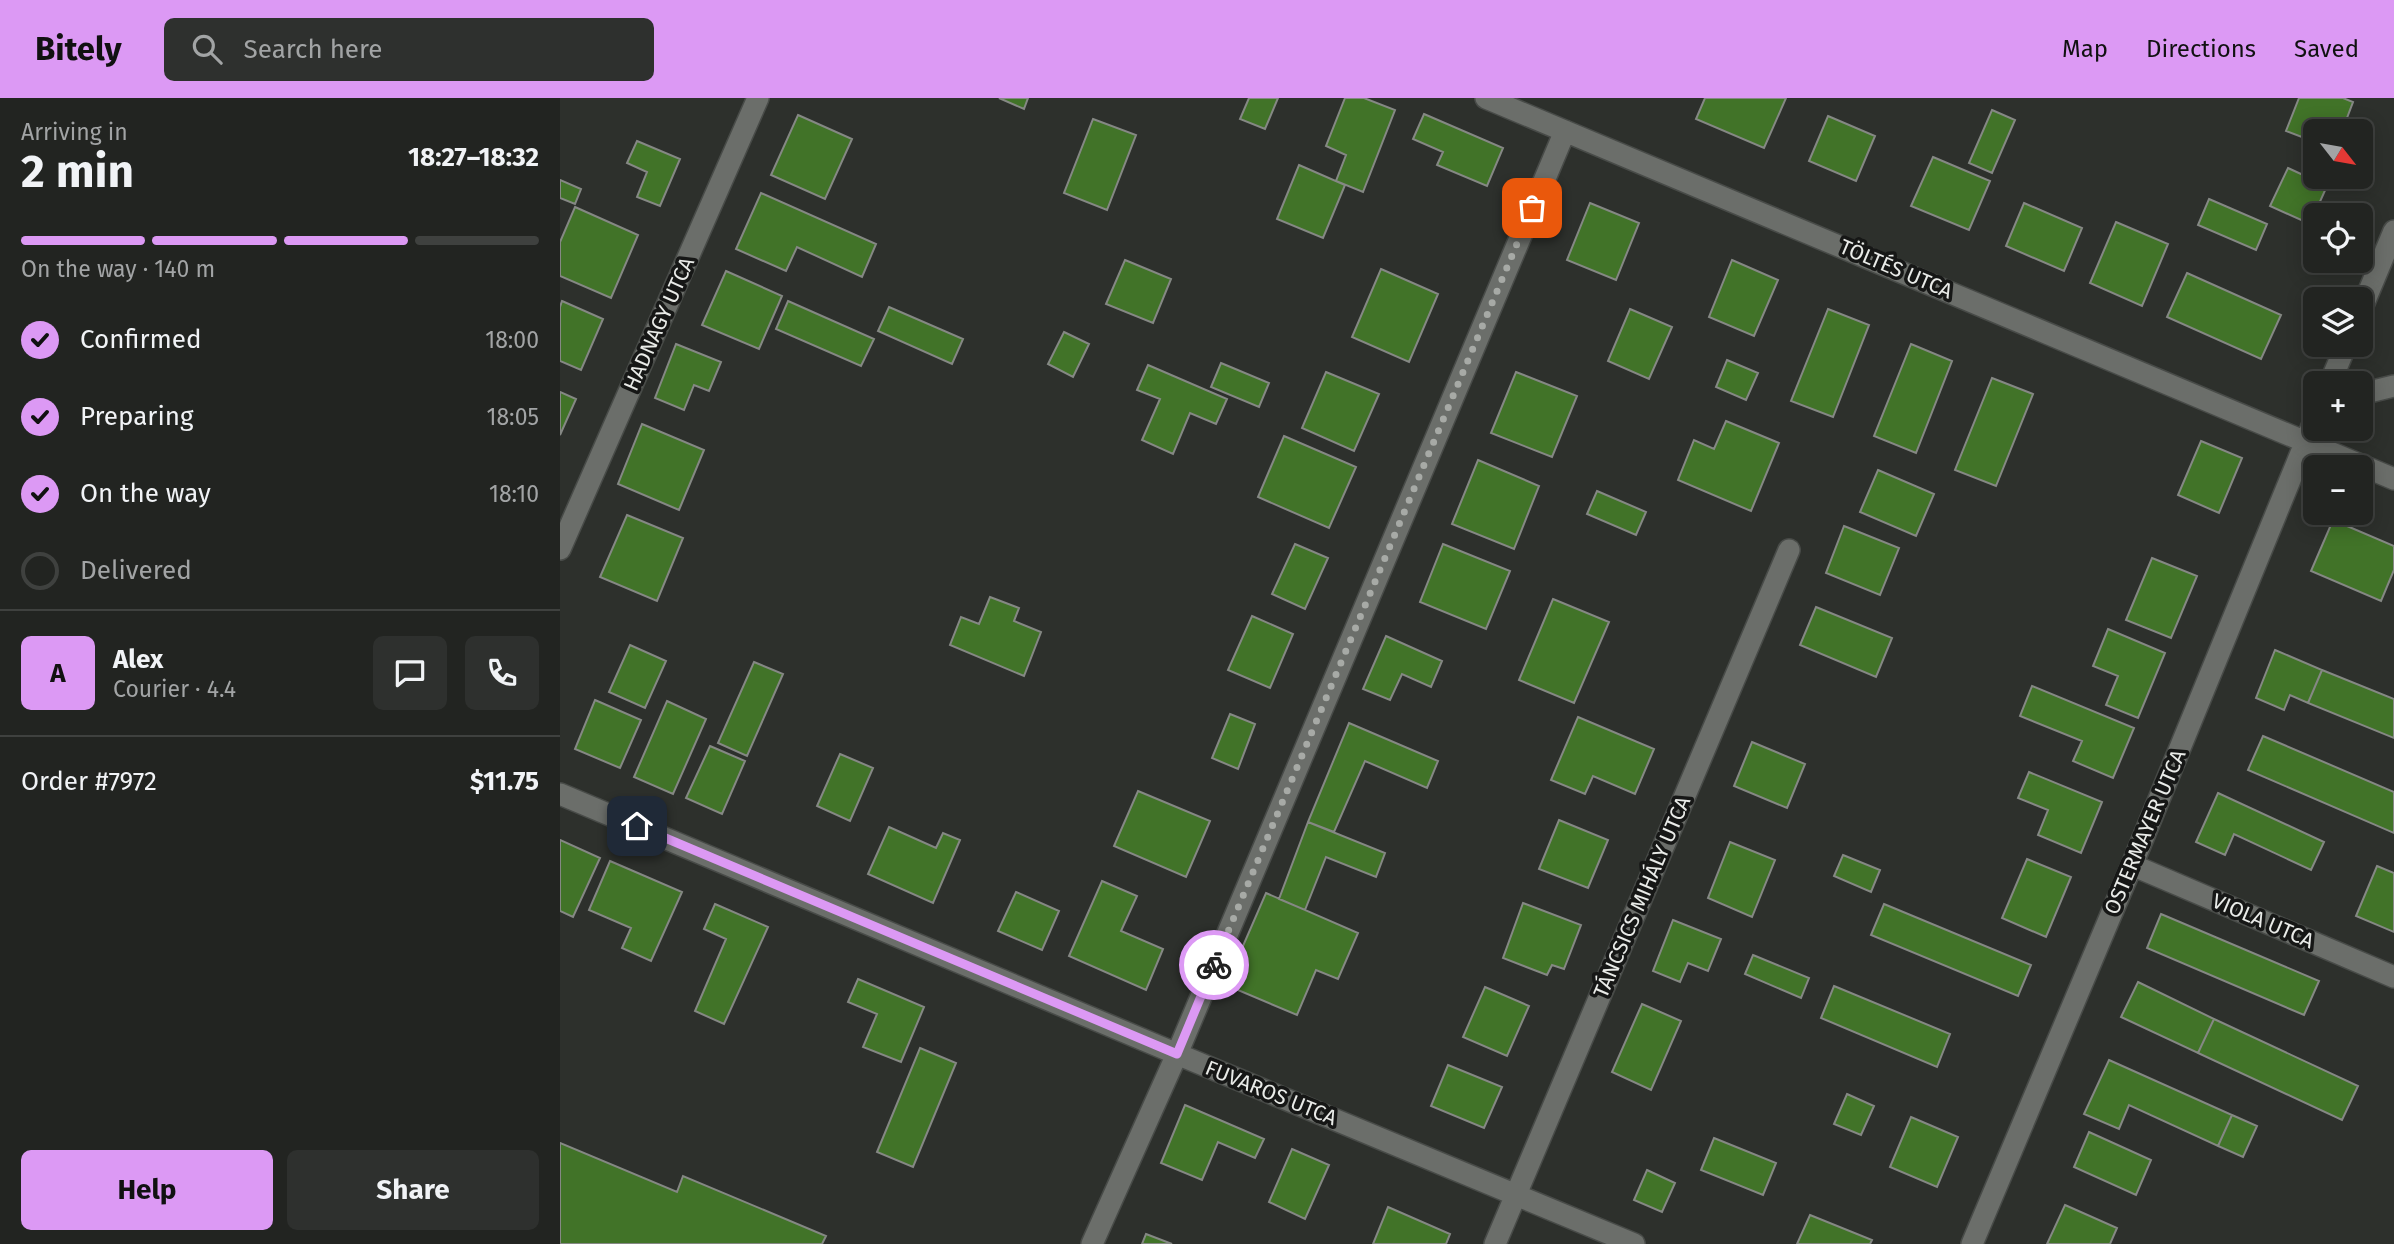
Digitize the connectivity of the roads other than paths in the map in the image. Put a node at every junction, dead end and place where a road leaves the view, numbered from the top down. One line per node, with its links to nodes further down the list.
1 (758, 98): 12 (street, HADNAGY UTCA)
2 (1486, 98): 3 (street, TÖLTÉS UTCA)
3 (1565, 131): 8 (street, TÖLTÉS UTCA); 17 (street)
4 (2394, 231): 5 (street)
5 (2371, 287)
6 (2394, 386): 7 (street)
7 (2373, 391)
8 (2303, 439)
9 (2306, 441): 15 (street, OSTERMAYER UTCA)
10 (2308, 441): 11 (street, TÖLTÉS UTCA)
11 (2394, 479)
12 (560, 550)
13 (1789, 550): 18 (street, TÁNCSICS MIHÁLY UTCA)
14 (560, 793): 17 (street, FUVAROS UTCA)
15 (2132, 866): 16 (street, VIOLA UTCA); 22 (street, OSTERMAYER UTCA)
16 (2394, 977)
17 (1177, 1054): 18 (street, FUVAROS UTCA); 19 (street)
18 (1516, 1194): 20 (street, TÁNCSICS MIHÁLY UTCA); 21 (street, FUVAROS UTCA)
19 (1092, 1244)
20 (1495, 1244)
21 (1634, 1244)
22 (1972, 1244)

